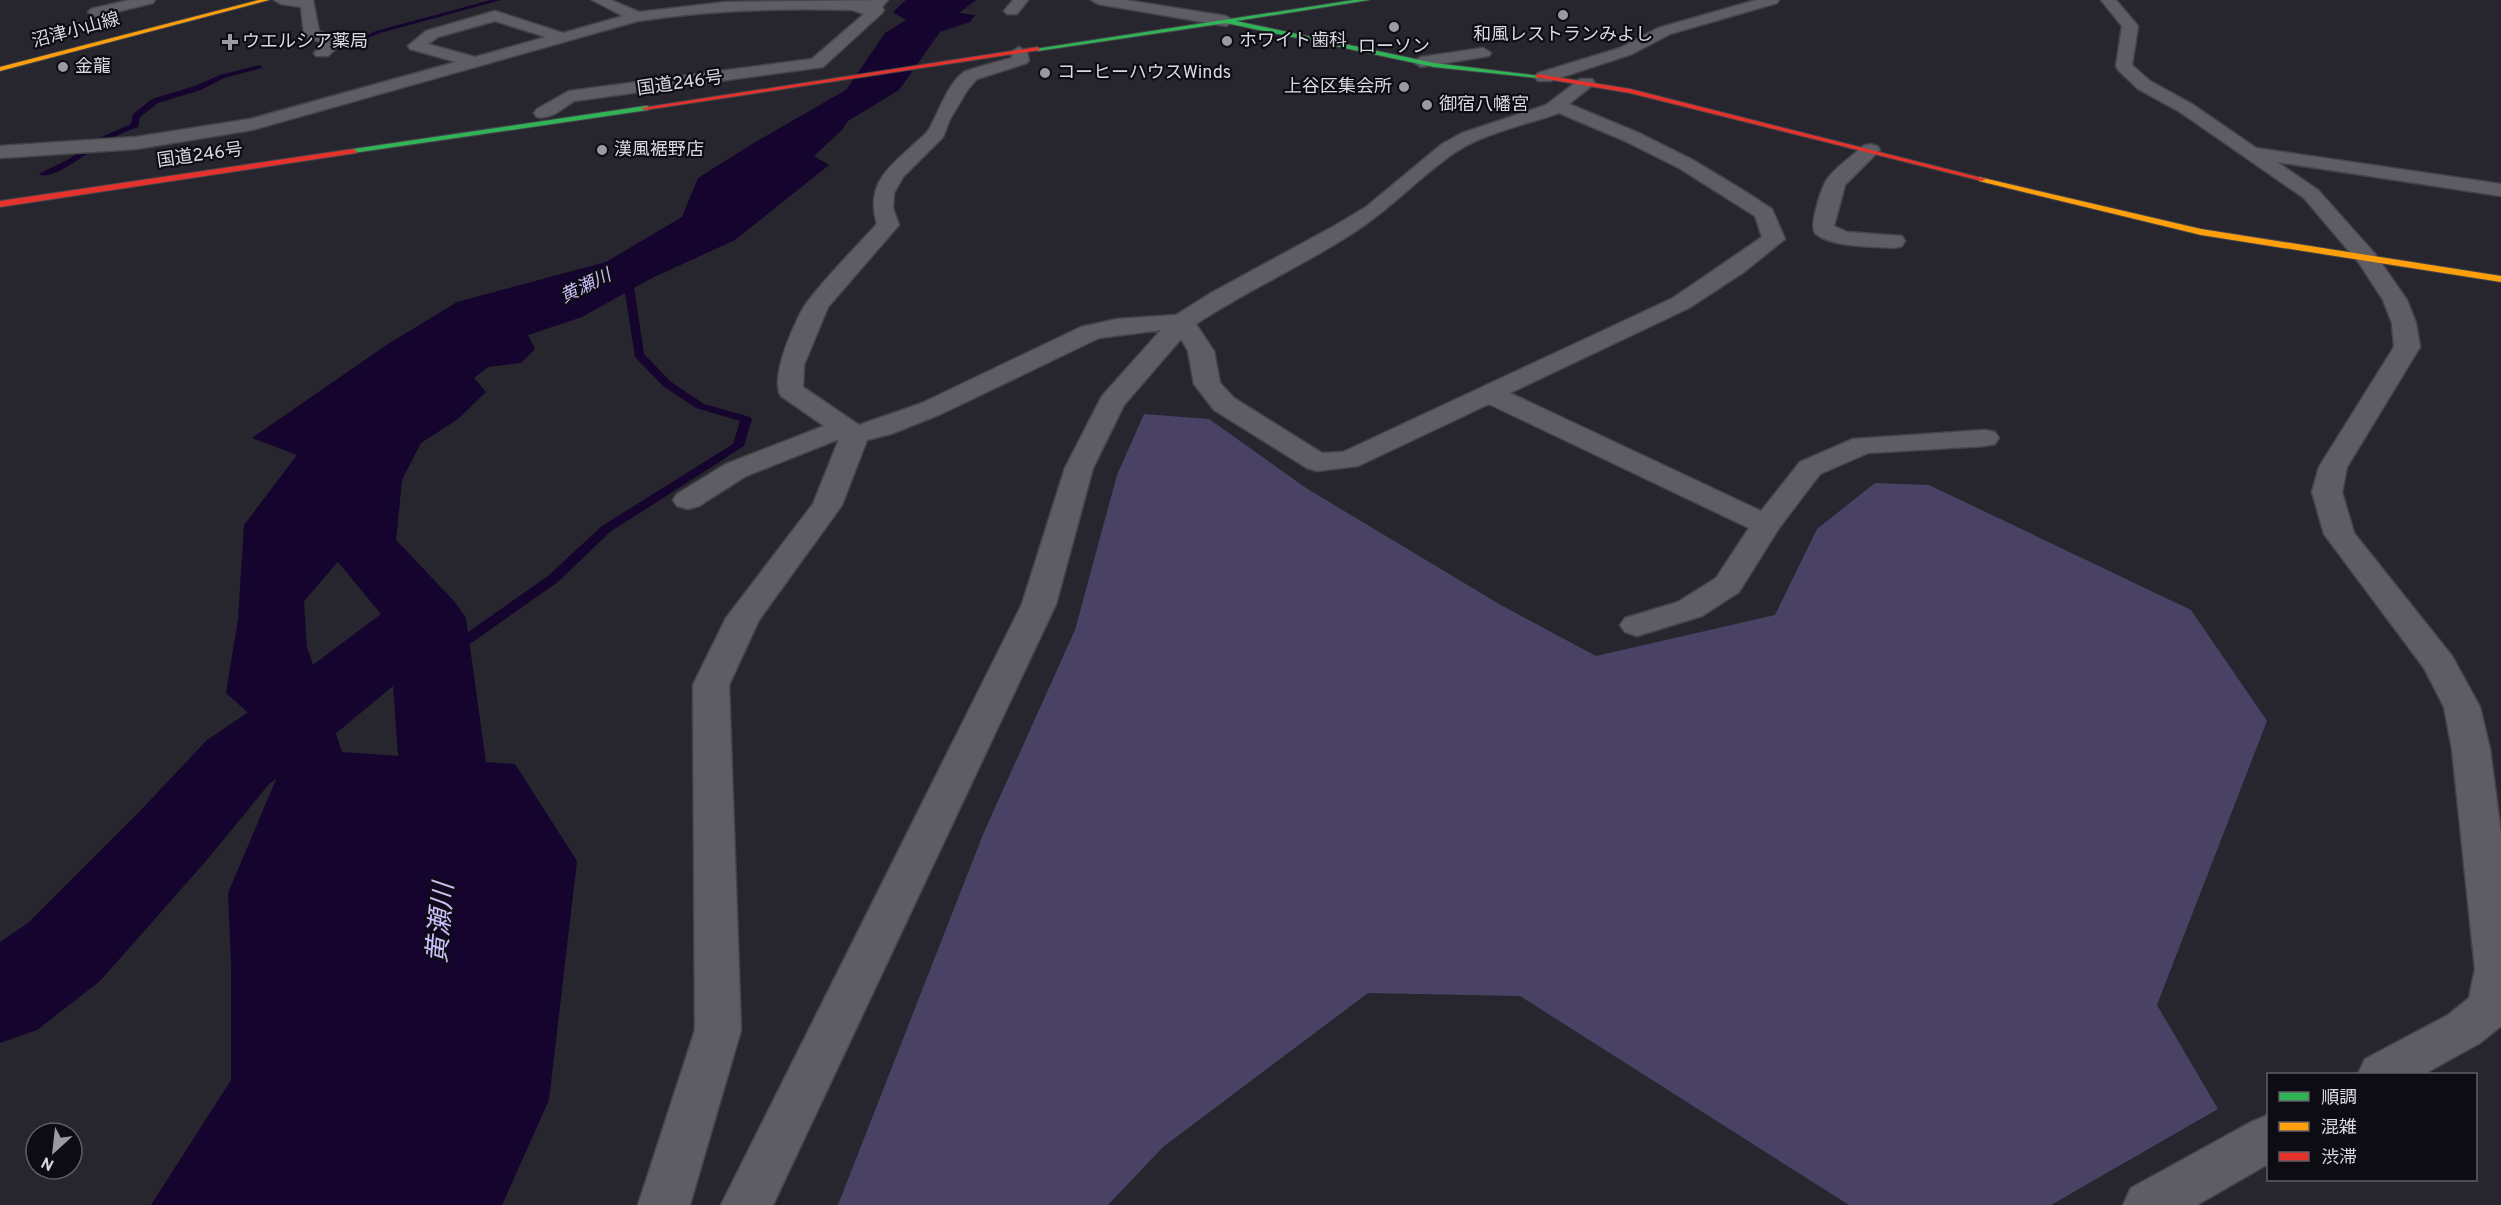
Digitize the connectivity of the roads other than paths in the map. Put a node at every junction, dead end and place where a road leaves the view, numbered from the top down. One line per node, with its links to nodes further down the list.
1 (148, 0): 12 (street)
2 (266, 0): 22 (main road, 沼津小山線)
3 (281, 0): 18 (street)
4 (599, 0): 14 (street)
5 (881, 0): 11 (street)
6 (1098, 0): 13 (street)
7 (1305, 0): 13 (main road, 国道246号)
8 (1366, 0): 15 (main road, 国道246号)
9 (1772, 0): 25 (street)
10 (2108, 0): 29 (street)
11 (831, 5): 14 (street); 26 (street)
12 (96, 12)
13 (1196, 16): 15 (street); 17 (main road, 国道246号)
14 (637, 17): 16 (street)
15 (1226, 21): 17 (main road, 国道246号); 21 (main road)
16 (564, 38): 20 (street); 20 (street)
17 (1013, 47): 23 (main road, 国道246号); 38 (street)
18 (322, 52)
19 (1483, 53): 21 (street)
20 (474, 62): 28 (street)
21 (1420, 62): 25 (main road)
22 (0, 69)
23 (773, 83): 26 (main road, 国道246号); 32 (main road, 国道246号)
24 (1586, 83): 25 (street); 27 (main road)
25 (1550, 91): 36 (street); 37 (street)
26 (543, 113): 31 (main road, 国道246号)
27 (1870, 150): 33 (street); 34 (main road)
28 (0, 152)
29 (2254, 153): 30 (street); 34 (street)
30 (2501, 190)
31 (0, 193)
32 (0, 204)
33 (1894, 241)
34 (2367, 259): 35 (main road); 43 (street)
35 (2501, 279)
36 (1182, 322): 37 (street); 38 (street); 46 (street)
37 (1490, 394): 41 (street)
38 (849, 431): 40 (street); 45 (street)
39 (1985, 438): 41 (street)
40 (688, 500)
41 (1766, 525): 42 (street)
42 (1637, 625)
43 (2384, 1073)
44 (2267, 1139): 47 (street)
45 (664, 1205)
46 (747, 1205)
47 (2149, 1205)

